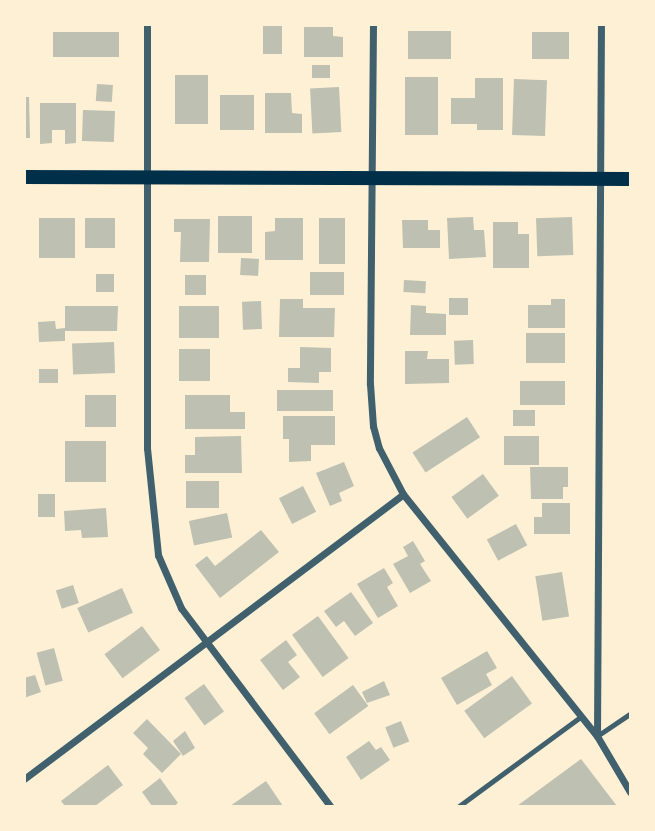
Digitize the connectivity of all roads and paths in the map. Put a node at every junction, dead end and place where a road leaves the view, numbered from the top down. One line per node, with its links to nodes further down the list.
1 (147, 24): 5 (street)
2 (373, 24): 6 (street)
3 (601, 24): 7 (street)
4 (24, 177): 5 (main road)
5 (148, 177): 6 (main road); 10 (street)
6 (372, 178): 7 (main road); 9 (street)
7 (599, 178): 8 (main road); 13 (street)
8 (631, 179)
9 (403, 494): 10 (street); 12 (street)
10 (206, 643): 14 (street); 16 (street)
11 (631, 714): 13 (lane)
12 (580, 717): 13 (street); 17 (lane)
13 (597, 736): 15 (street)
14 (24, 779)
15 (631, 792)
16 (330, 807)
17 (459, 807)

